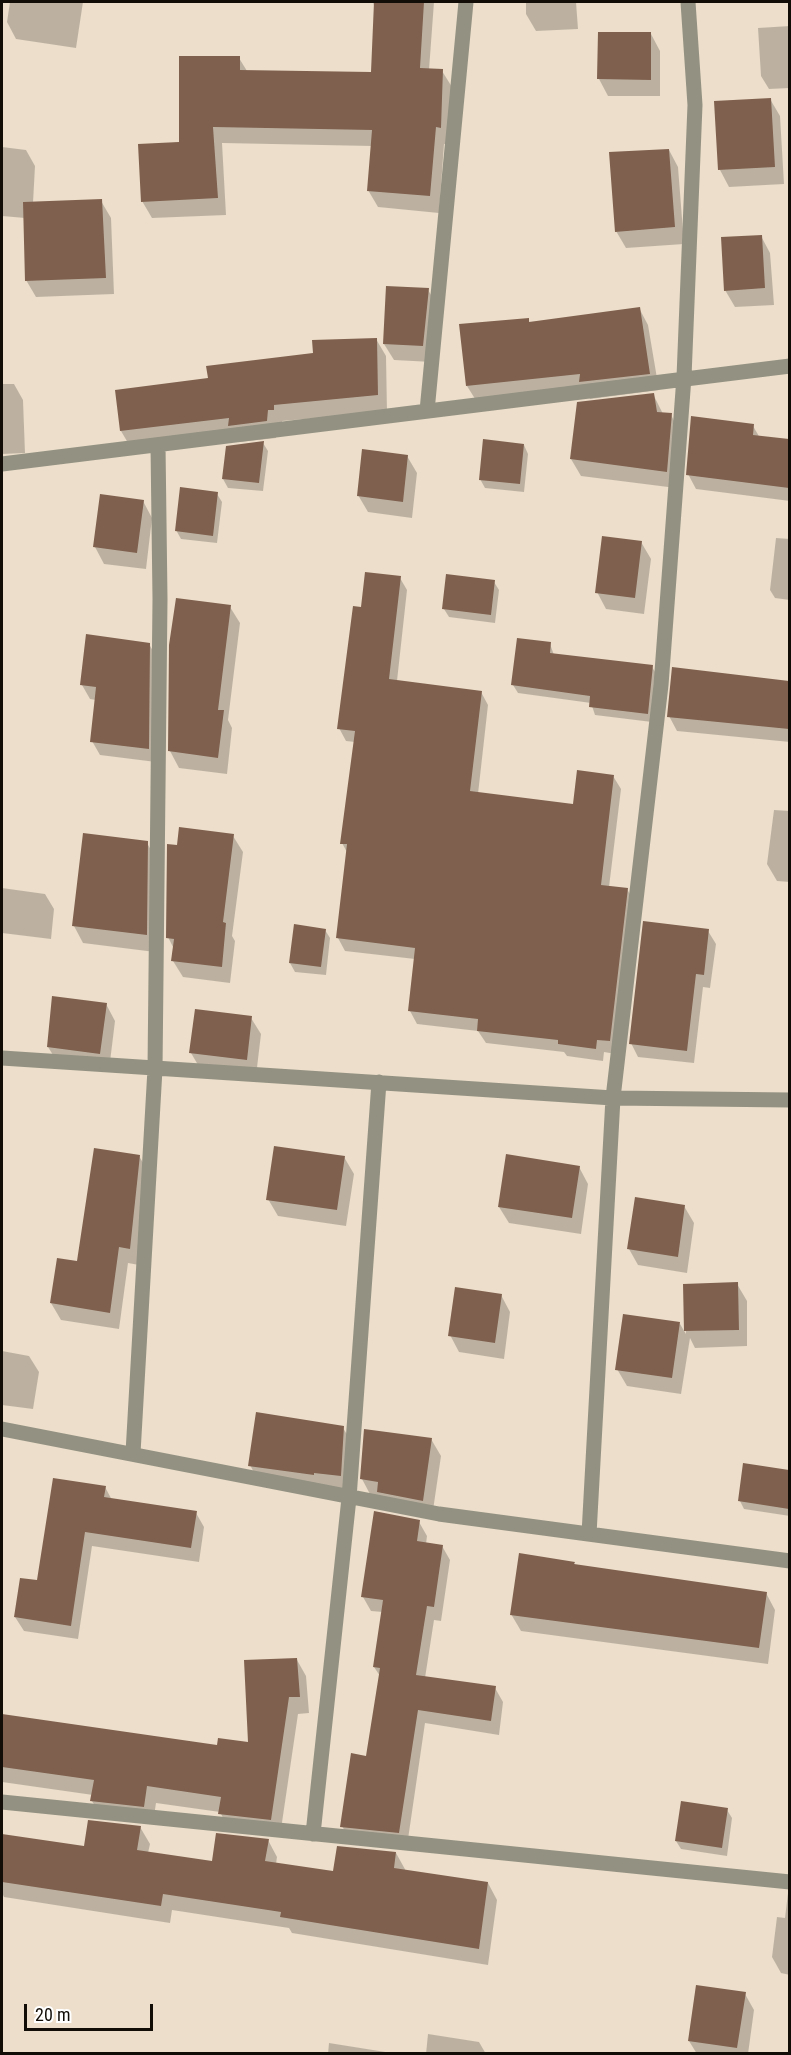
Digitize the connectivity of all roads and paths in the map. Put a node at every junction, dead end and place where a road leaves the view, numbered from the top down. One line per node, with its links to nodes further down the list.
1 (466, 2): 5 (street)
2 (688, 2): 4 (street)
3 (789, 366): 4 (street)
4 (684, 377): 5 (street); 11 (street)
5 (428, 411): 6 (street)
6 (158, 445): 7 (street); 9 (street)
7 (2, 464)
8 (2, 1058): 9 (street)
9 (155, 1069): 10 (street); 14 (street)
10 (380, 1082): 11 (street); 15 (street)
11 (613, 1098): 12 (street); 16 (street)
12 (789, 1100)
13 (2, 1429): 14 (street)
14 (134, 1453): 15 (street)
15 (349, 1498): 16 (street); 19 (street)
16 (589, 1534): 17 (street)
17 (789, 1561)
18 (2, 1802): 19 (street)
19 (314, 1834): 20 (street)
20 (789, 1882)

